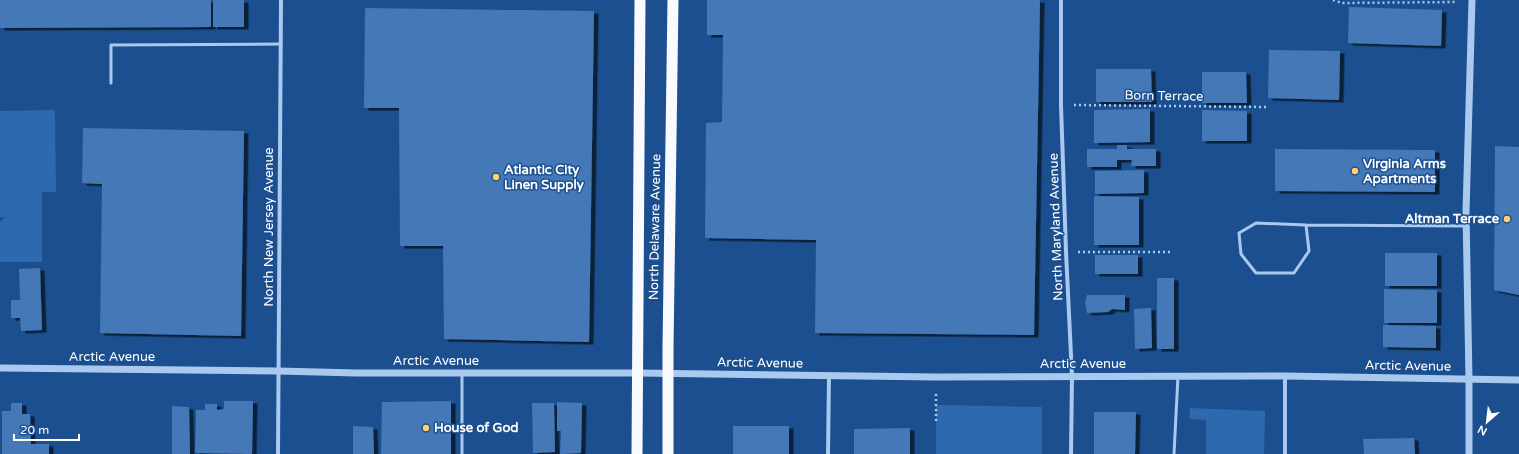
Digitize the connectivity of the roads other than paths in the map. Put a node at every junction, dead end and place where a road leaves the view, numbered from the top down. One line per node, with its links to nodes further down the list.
1 (281, 0): 6 (street, North New Jersey Avenue)
2 (640, 0): 13 (highway, North Delaware Avenue)
3 (673, 0): 14 (highway, North Delaware Avenue)
4 (1061, 0): 16 (street, North Maryland Avenue)
5 (1472, 1): 9 (street)
6 (280, 44): 7 (lane); 11 (street, North New Jersey Avenue)
7 (111, 83)
8 (1306, 225): 8 (lane); 9 (lane)
9 (1466, 226): 19 (street)
10 (0, 368): 11 (street, Arctic Avenue)
11 (278, 371): 12 (street, Arctic Avenue); 21 (street, North New Jersey Avenue)
12 (462, 373): 13 (street, Arctic Avenue); 22 (lane)
13 (638, 373): 14 (street, Arctic Avenue); 23 (highway, North Delaware Avenue)
14 (668, 374): 15 (street, Arctic Avenue); 24 (highway, North Delaware Avenue)
15 (829, 376): 16 (street, Arctic Avenue); 25 (street)
16 (1072, 376): 17 (street, Arctic Avenue); 26 (street, North Maryland Avenue)
17 (1178, 376): 18 (street, Arctic Avenue); 27 (lane)
18 (1285, 376): 19 (street, Arctic Avenue); 28 (street)
19 (1469, 379): 20 (street, Arctic Avenue); 29 (street)
20 (1519, 380)
21 (278, 454)
22 (462, 454)
23 (637, 454)
24 (668, 454)
25 (828, 454)
26 (1071, 454)
27 (1174, 454)
28 (1285, 454)
29 (1469, 454)

